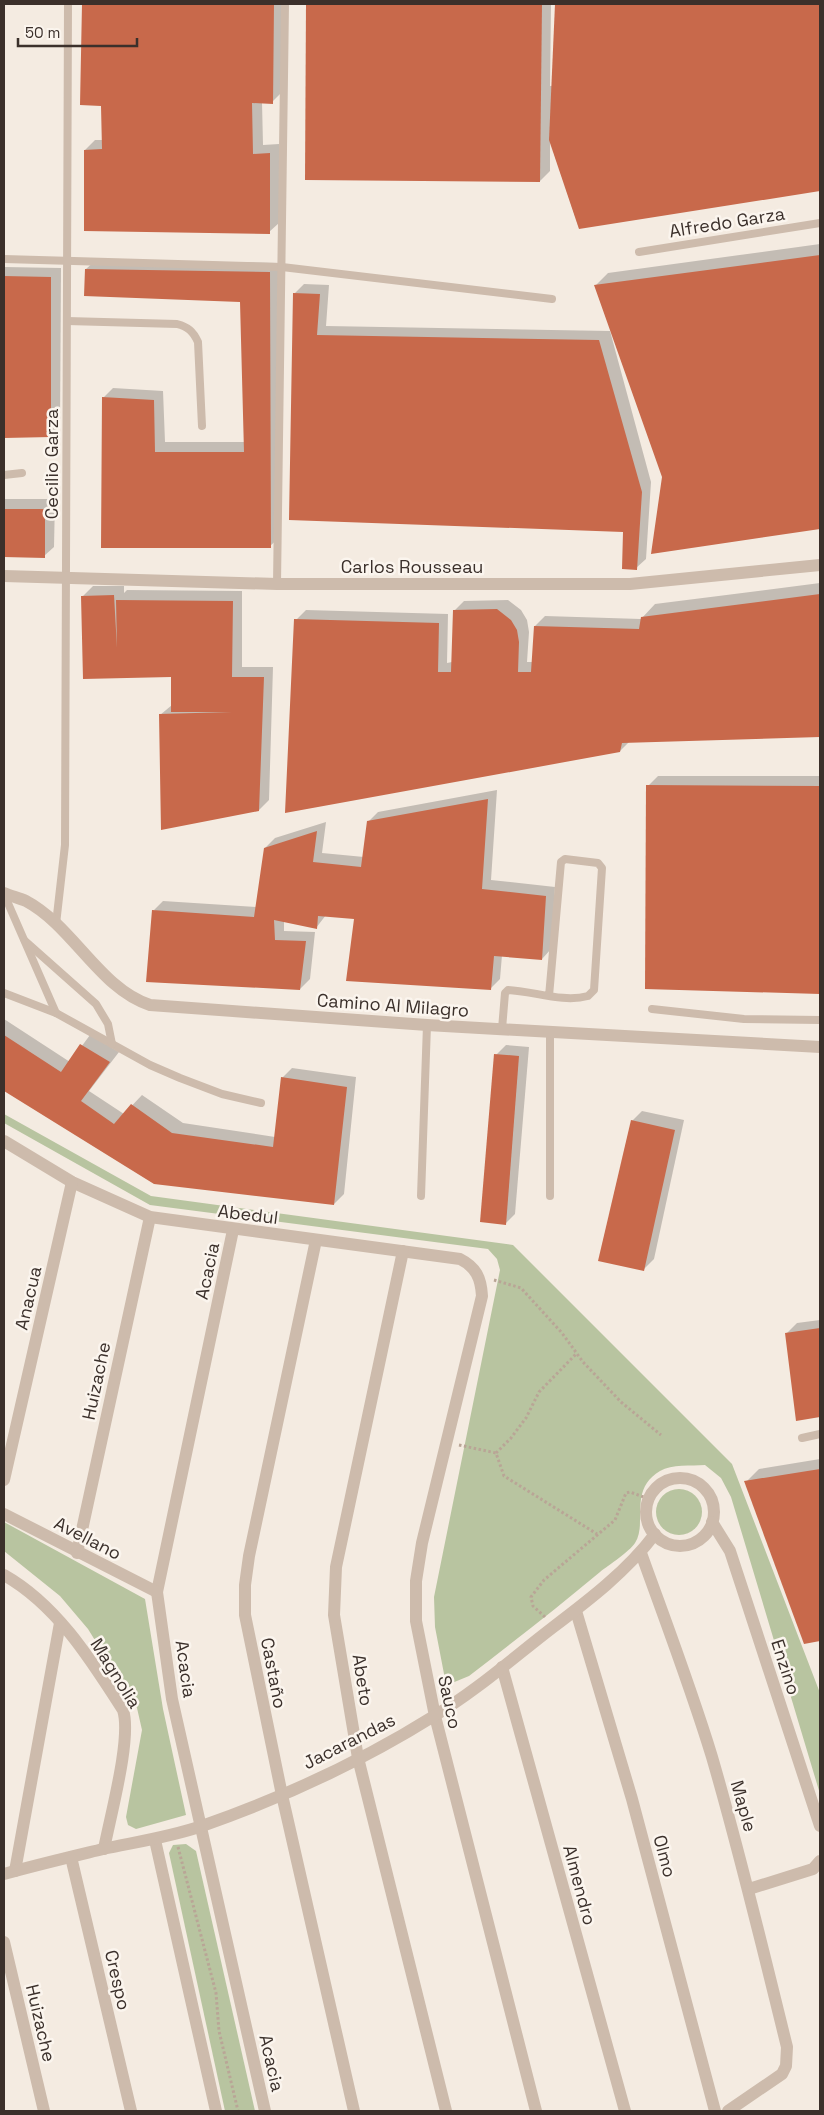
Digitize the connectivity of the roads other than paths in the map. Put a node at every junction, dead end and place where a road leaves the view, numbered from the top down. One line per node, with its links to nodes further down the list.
1 (68, 4): 6 (lane, Cecilio Garza)
2 (285, 4): 7 (lane)
3 (820, 223): 4 (lane, Alfredo Garza)
4 (639, 252)
5 (4, 259): 6 (lane)
6 (66, 260): 7 (lane); 9 (lane, Cecilio Garza)
7 (282, 267): 8 (lane); 16 (lane)
8 (552, 299)
9 (67, 321): 10 (lane); 15 (lane, Cecilio Garza)
10 (202, 426)
11 (22, 473): 12 (lane)
12 (4, 475)
13 (820, 565): 16 (street, Carlos Rousseau)
14 (4, 576): 15 (street, Carlos Rousseau)
15 (66, 578): 16 (street, Carlos Rousseau); 18 (lane, Cecilio Garza)
16 (277, 584)
17 (4, 894): 18 (street, Camino Al Milagro); 19 (lane)
18 (56, 924): 25 (street, Camino Al Milagro)
19 (24, 940): 23 (lane); 28 (lane)
20 (4, 993): 23 (lane)
21 (549, 996): 21 (lane); 26 (lane)
22 (652, 1009): 24 (lane)
23 (56, 1013): 28 (lane)
24 (820, 1020)
25 (427, 1025): 26 (street, Camino Al Milagro); 33 (lane)
26 (502, 1029): 27 (street, Camino Al Milagro)
27 (550, 1032): 29 (street, Camino Al Milagro); 34 (lane)
28 (112, 1044): 30 (lane)
29 (820, 1047)
30 (261, 1103)
31 (4, 1140): 32 (street, Abedul)
32 (72, 1182): 35 (street, Abedul); 42 (street, Anacua)
33 (421, 1196)
34 (550, 1196)
35 (150, 1217): 36 (street, Abedul); 46 (street, Huizache)
36 (233, 1230): 37 (street, Abedul); 49 (street, Acacia)
37 (316, 1240): 38 (street, Abedul); 55 (street, Castaño)
38 (403, 1251): 39 (street, Abedul); 54 (street, Abeto)
39 (482, 1296): 53 (street, Sauco)
40 (820, 1434): 41 (lane)
41 (802, 1438)
42 (4, 1480)
43 (4, 1514): 46 (street, Avellano)
44 (712, 1522): 45 (street); 45 (street); 57 (street, Enzino)
45 (655, 1534): 47 (street, Jacarandas)
46 (77, 1553): 49 (street, Avellano)
47 (641, 1553): 50 (street, Jacarandas); 63 (street, Maple)
48 (4, 1575): 51 (street, Magnolia)
49 (157, 1592): 56 (street, Acacia)
50 (576, 1612): 52 (street, Jacarandas); 73 (street, Olmo)
51 (60, 1623): 59 (street, Magnolia); 62 (street)
52 (502, 1667): 53 (street, Jacarandas); 72 (street, Almendro)
53 (435, 1716): 54 (street, Jacarandas); 71 (street, Sauco)
54 (358, 1758): 55 (street, Jacarandas); 70 (street, Abeto)
55 (282, 1795): 56 (street, Jacarandas); 69 (street, Castaño)
56 (201, 1826): 58 (street, Jacarandas); 68 (street, Acacia)
57 (820, 1826)
58 (155, 1840): 59 (street, Jacarandas); 67 (street)
59 (104, 1849): 60 (street, Jacarandas)
60 (71, 1857): 62 (street, Jacarandas); 66 (street, Crespo)
61 (820, 1861): 63 (street)
62 (10, 1873)
63 (749, 1889): 74 (street, Maple)
64 (4, 1942): 65 (street, Huizache)
65 (44, 2111)
66 (131, 2111)
67 (216, 2111)
68 (265, 2111)
69 (354, 2111)
70 (446, 2111)
71 (536, 2111)
72 (625, 2111)
73 (715, 2111)
74 (728, 2111)

